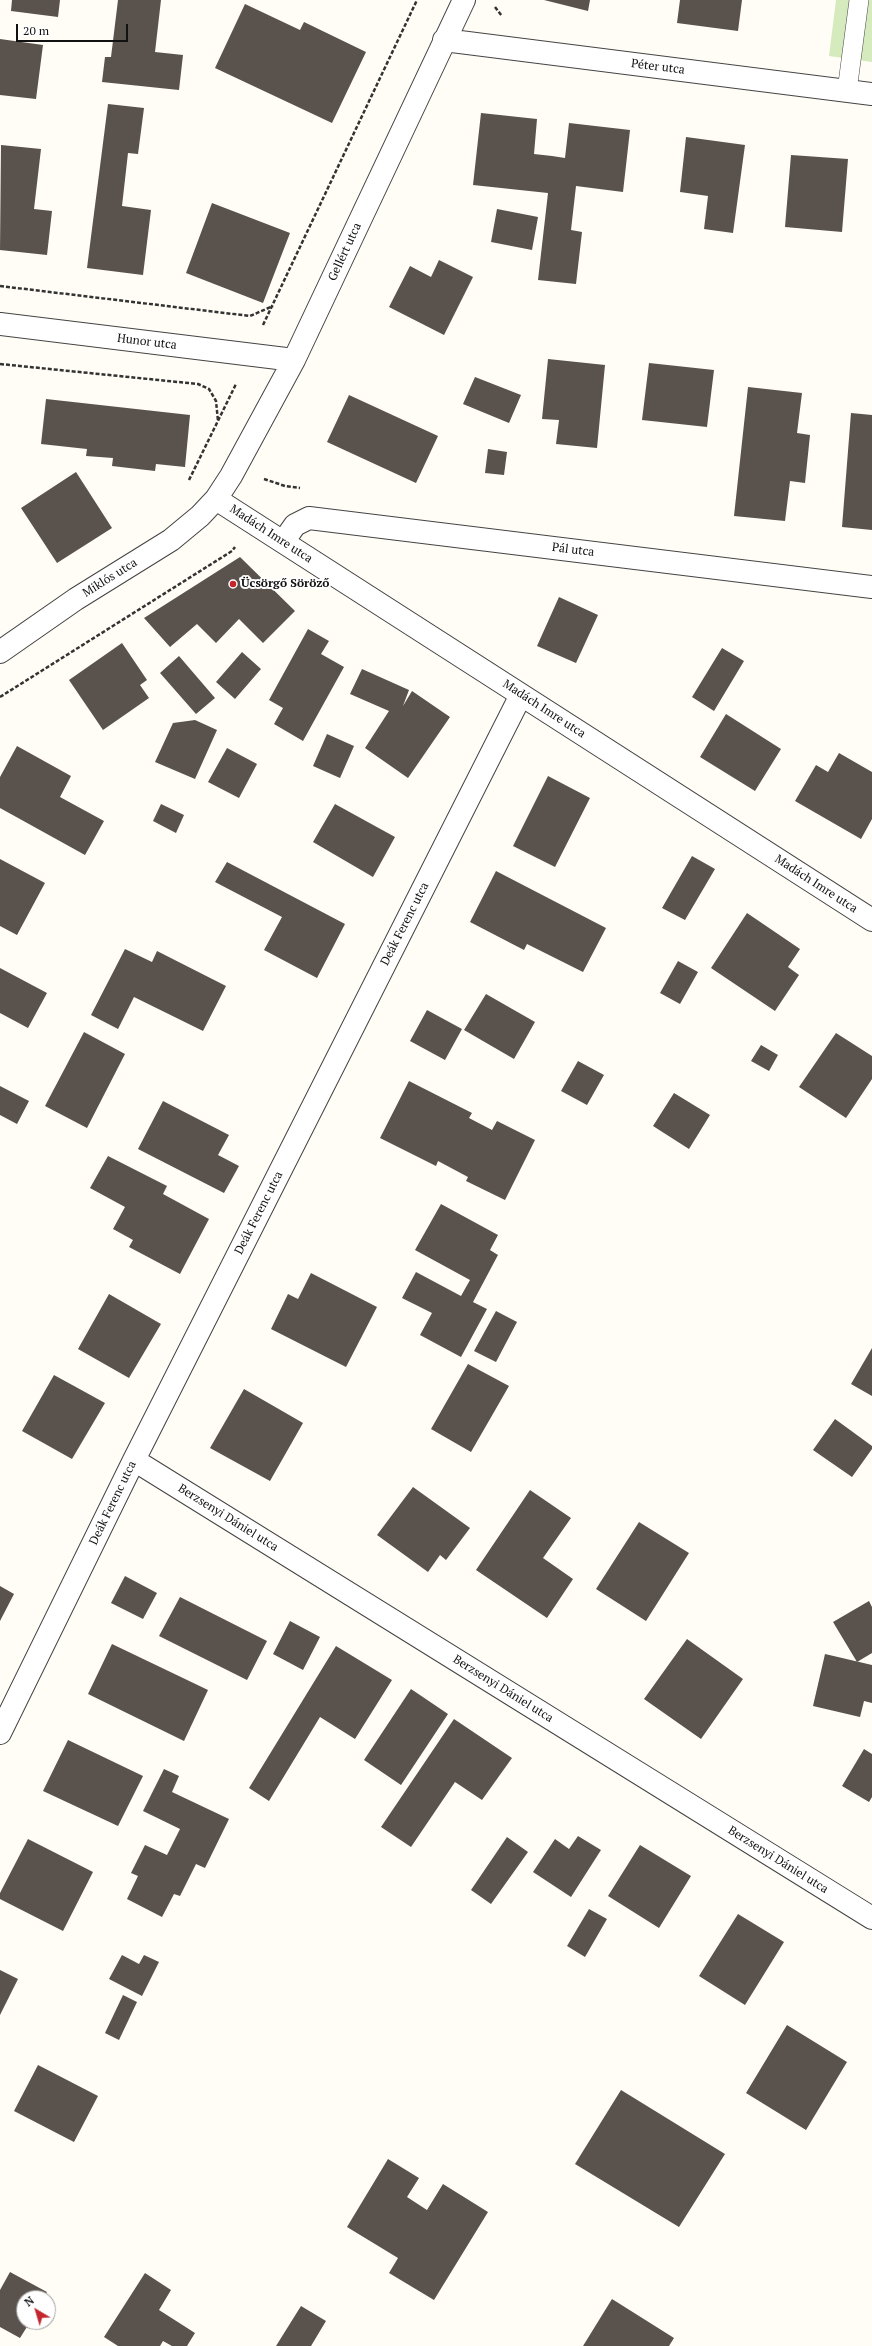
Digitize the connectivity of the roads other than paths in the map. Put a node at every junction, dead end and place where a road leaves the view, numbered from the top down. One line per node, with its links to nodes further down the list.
1 (464, 0): 3 (street, Gellért utca)
2 (859, 0): 4 (lane)
3 (444, 40): 4 (street, Péter utca); 7 (street, Gellért utca)
4 (847, 91): 5 (street, Péter utca)
5 (872, 94)
6 (0, 324): 7 (street, Hunor utca)
7 (294, 360): 8 (street, Gellért utca)
8 (216, 499): 9 (street, Madách Imre utca); 11 (street, Miklós utca)
9 (283, 542): 10 (street, Pál utca); 12 (street, Madách Imre utca)
10 (872, 587)
11 (0, 652)
12 (521, 695): 13 (street, Madách Imre utca); 14 (street, Deák Ferenc utca)
13 (872, 920)
14 (134, 1460): 15 (street, Deák Ferenc utca); 16 (street, Berzsenyi Dániel utca)
15 (0, 1733)
16 (872, 1918)

